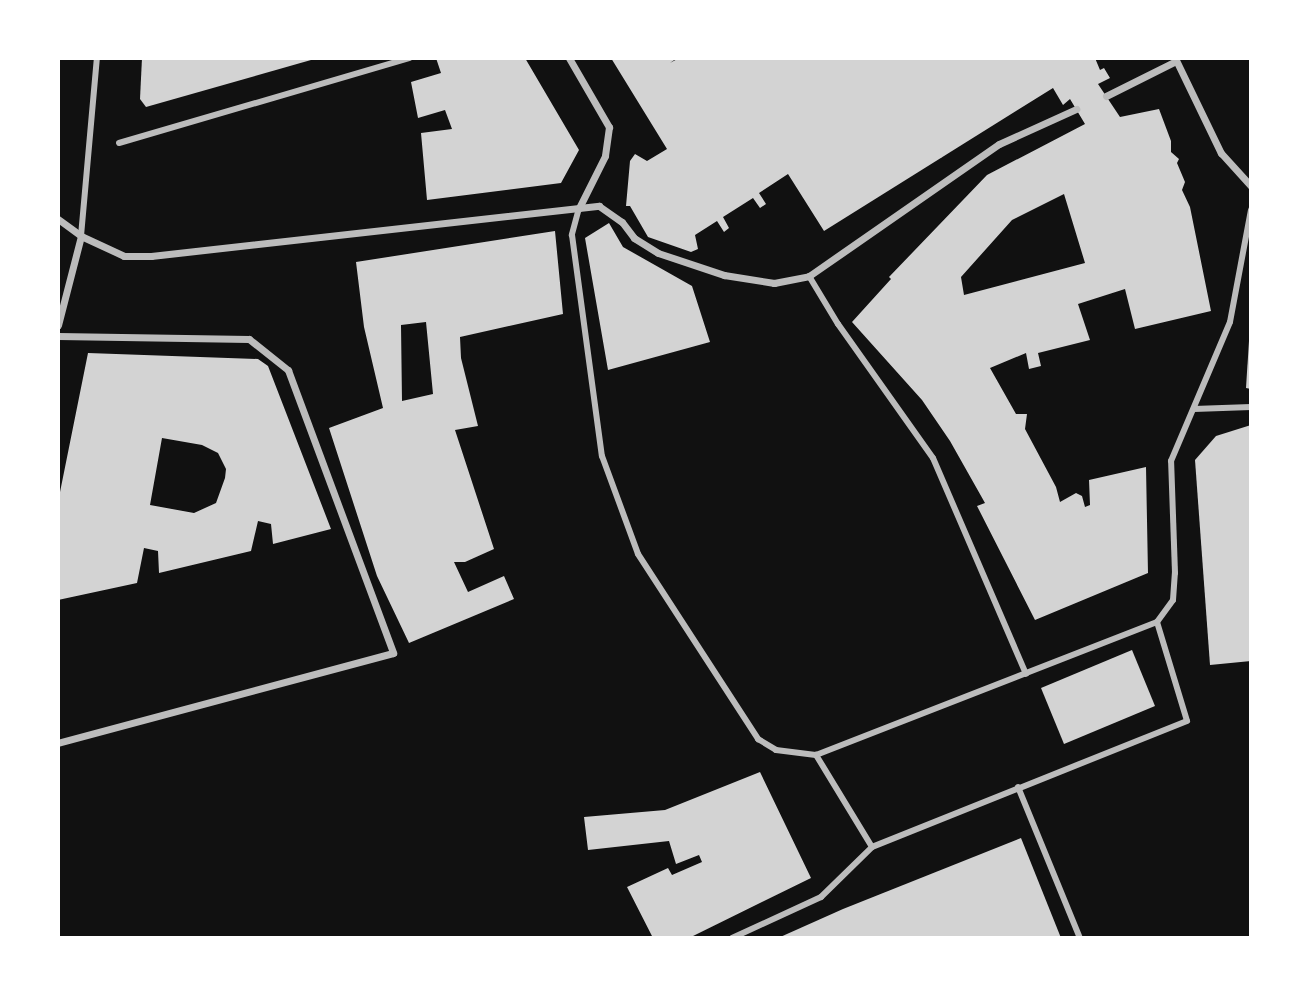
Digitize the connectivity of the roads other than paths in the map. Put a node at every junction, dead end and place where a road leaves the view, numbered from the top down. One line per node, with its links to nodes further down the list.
1 (97, 58): 12 (street)
2 (411, 58): 7 (street)
3 (569, 58): 9 (street)
4 (1175, 59): 5 (street); 8 (street)
5 (1106, 96)
6 (1076, 109): 13 (street)
7 (119, 143)
8 (1251, 186)
9 (579, 208): 12 (street); 13 (street); 21 (street)
10 (1251, 210): 17 (street)
11 (58, 219): 12 (street)
12 (81, 236): 14 (street)
13 (809, 276): 19 (street)
14 (58, 325)
15 (58, 336): 20 (street)
16 (1251, 407): 17 (street)
17 (1194, 409): 18 (street)
18 (1157, 622): 19 (street); 22 (street)
19 (1026, 674): 21 (street)
20 (58, 743)
21 (816, 755): 23 (street)
22 (1018, 787): 23 (street); 25 (street)
23 (872, 846): 24 (street)
24 (732, 938)
25 (1080, 938)

